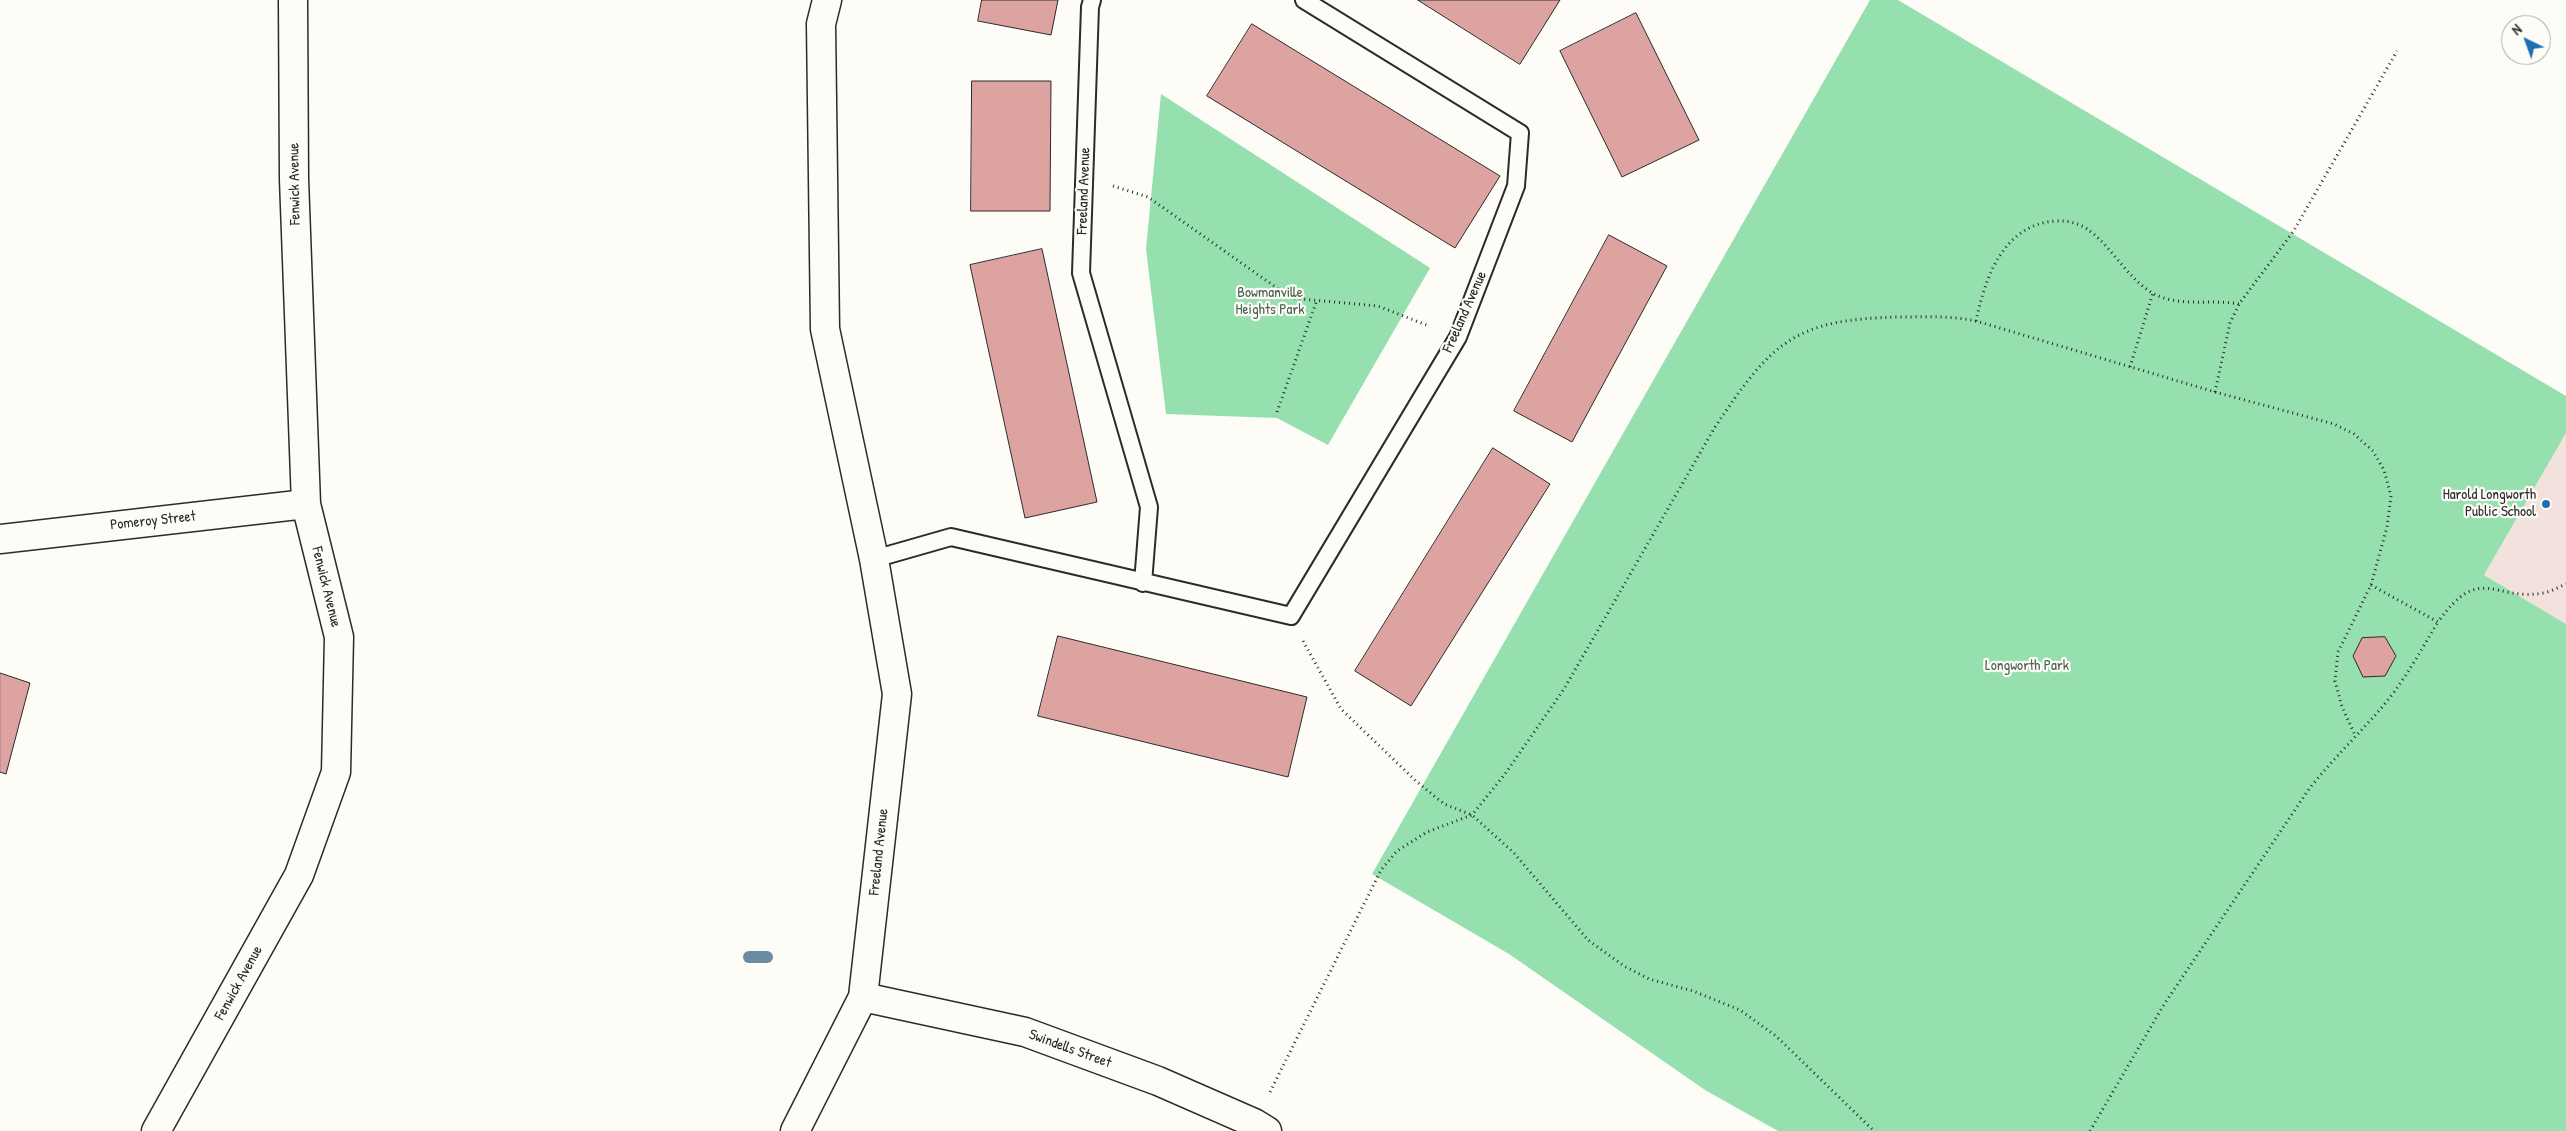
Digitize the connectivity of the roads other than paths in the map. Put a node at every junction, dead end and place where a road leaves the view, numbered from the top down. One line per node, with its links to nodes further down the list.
1 (293, 0): 5 (street, Fenwick Avenue)
2 (827, 0): 7 (street, Freeland Avenue)
3 (1092, 0): 8 (lane, Freeland Avenue)
4 (1304, 0): 8 (lane, Freeland Avenue)
5 (306, 504): 6 (street, Pomeroy Street); 11 (street, Fenwick Avenue)
6 (0, 538)
7 (874, 559): 8 (lane); 9 (street, Freeland Avenue)
8 (1142, 583)
9 (863, 997): 10 (street, Swindells Street); 12 (street, Freeland Avenue)
10 (1260, 1127)
11 (156, 1131)
12 (795, 1131)

